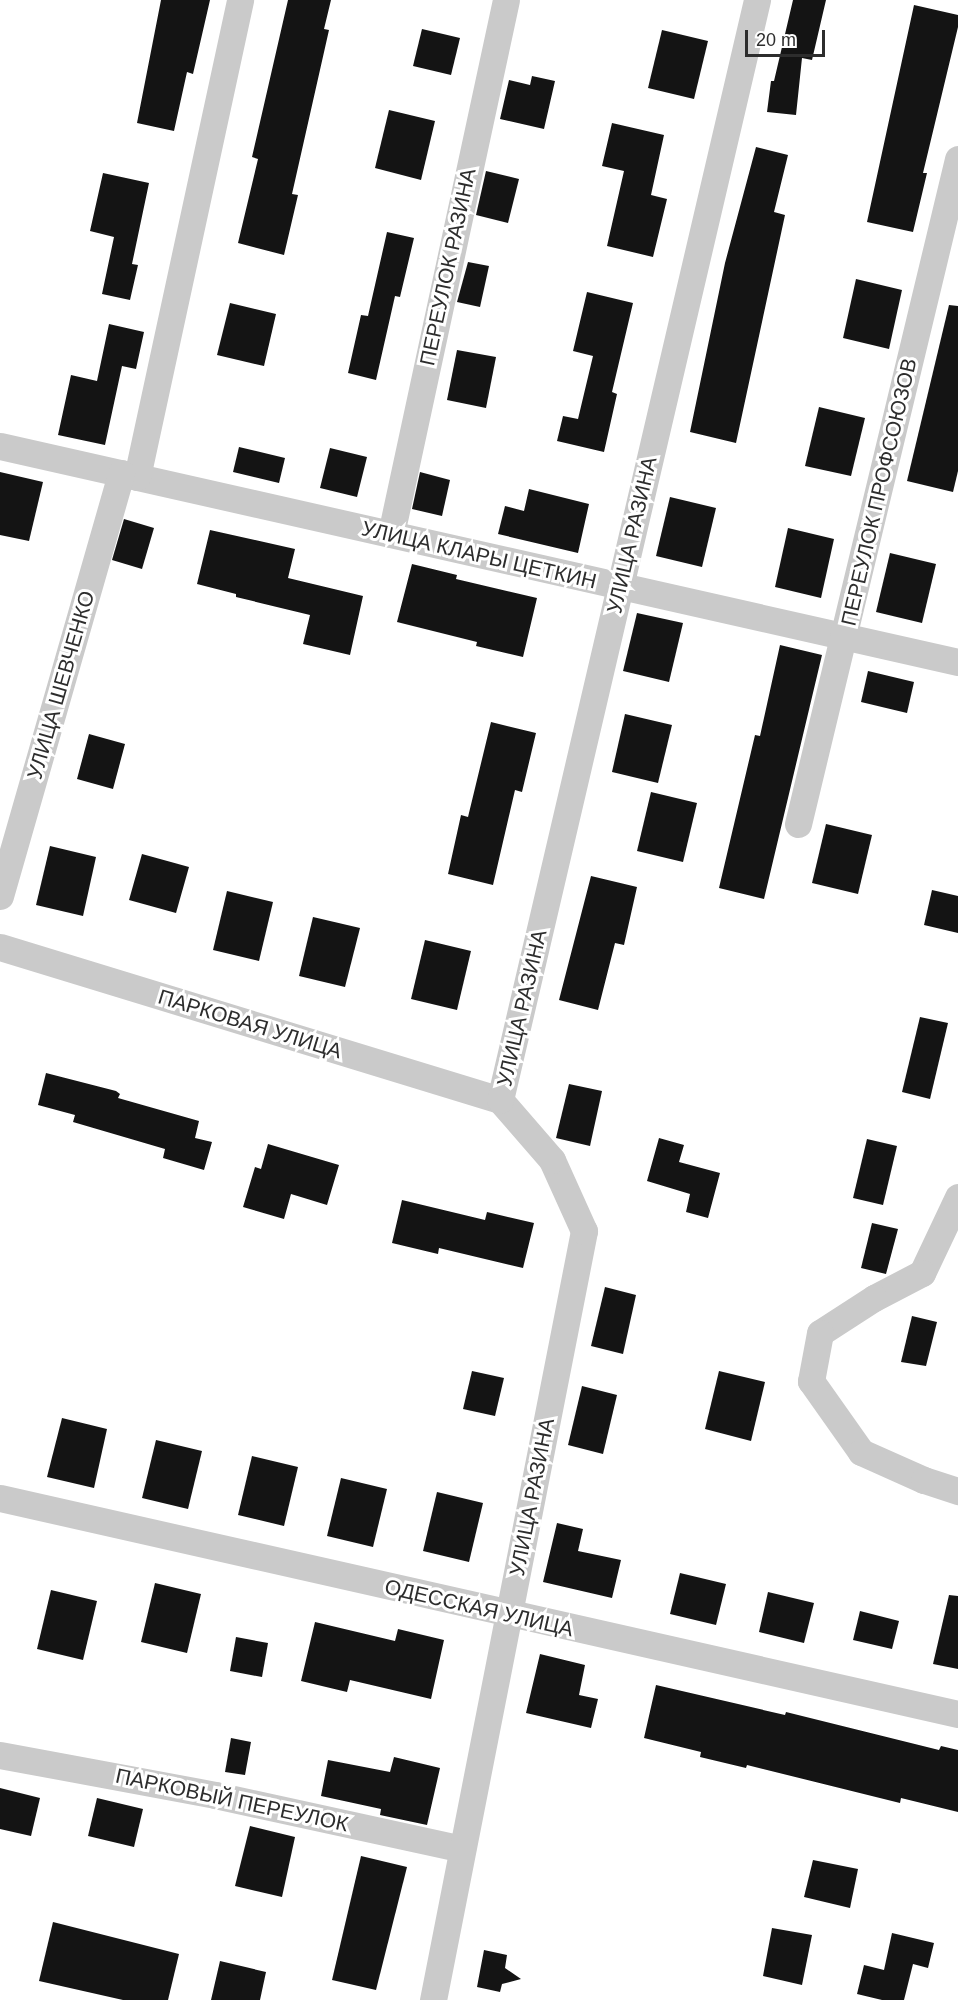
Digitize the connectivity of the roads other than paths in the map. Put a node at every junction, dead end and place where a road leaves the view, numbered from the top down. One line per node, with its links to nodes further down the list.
1 (240, 0): 6 (street, УЛИЦА ШЕВЧЕНКО)
2 (506, 0): 7 (street, ПЕРЕУЛОК РАЗИНА)
3 (757, 0): 8 (street, УЛИЦА РАЗИНА)
4 (958, 159): 9 (street, ПЕРЕУЛОК ПРОФСОЮЗОВ)
5 (0, 446): 6 (street, УЛИЦА КЛАРЫ ЦЕТКИН)
6 (129, 475): 7 (street, УЛИЦА КЛАРЫ ЦЕТКИН); 12 (street, УЛИЦА ШЕВЧЕНКО)
7 (391, 534): 8 (street, УЛИЦА КЛАРЫ ЦЕТКИН)
8 (620, 586): 9 (street, УЛИЦА КЛАРЫ ЦЕТКИН); 14 (street, УЛИЦА РАЗИНА)
9 (844, 636): 10 (street, УЛИЦА КЛАРЫ ЦЕТКИН); 11 (street, ПЕРЕУЛОК ПРОФСОЮЗОВ)
10 (958, 662)
11 (798, 824)
12 (0, 896)
13 (0, 947): 14 (street, ПАРКОВАЯ УЛИЦА)
14 (500, 1100): 18 (street, УЛИЦА РАЗИНА)
15 (958, 1197): 16 (street)
16 (958, 1491)
17 (0, 1498): 18 (street, ОДЕССКАЯ УЛИЦА)
18 (509, 1615): 19 (street, ОДЕССКАЯ УЛИЦА); 21 (street, УЛИЦА РАЗИНА)
19 (958, 1714)
20 (0, 1755): 21 (street, ПАРКОВЫЙ ПЕРЕУЛОК)
21 (462, 1849): 22 (street, УЛИЦА РАЗИНА)
22 (433, 2000)

